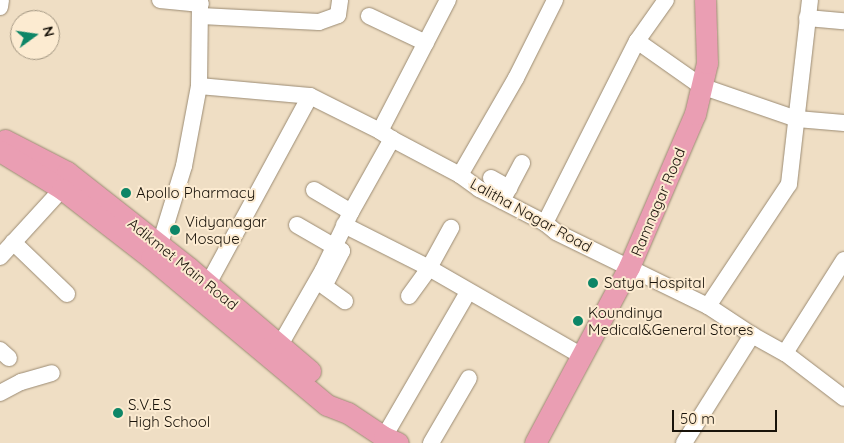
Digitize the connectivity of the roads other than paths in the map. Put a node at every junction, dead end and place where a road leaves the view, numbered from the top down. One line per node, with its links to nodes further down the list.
1 (1, 0): 10 (street)
2 (160, 0): 9 (street)
3 (340, 0): 9 (street)
4 (448, 0): 15 (street)
5 (555, 0): 25 (street)
6 (666, 0): 14 (street)
7 (705, 0): 17 (main road, Ramnagar Road)
8 (810, 0): 12 (street)
9 (201, 6): 16 (street)
10 (0, 7)
11 (369, 16): 15 (street)
12 (807, 18): 13 (street); 19 (street)
13 (844, 21)
14 (637, 41): 17 (street); 31 (street)
15 (426, 43): 21 (street)
16 (199, 86): 18 (street, Lalitha Nagar Road); 35 (street)
17 (701, 86): 19 (street); 39 (main road, Ramnagar Road)
18 (310, 96): 21 (street, Lalitha Nagar Road); 42 (street)
19 (797, 119): 20 (street); 47 (street)
20 (844, 123)
21 (386, 135): 25 (street, Lalitha Nagar Road); 30 (street)
22 (0, 138): 35 (main road, Adikmet Main Road)
23 (0, 152): 27 (main road, Adikmet Main Road)
24 (522, 163): 29 (street)
25 (460, 175): 29 (street, Lalitha Nagar Road)
26 (491, 178): 29 (street)
27 (62, 189): 34 (street); 56 (main road, Adikmet Main Road)
28 (314, 190): 30 (street)
29 (505, 195): 31 (street, Lalitha Nagar Road)
30 (347, 218): 36 (street); 40 (street)
31 (545, 223): 39 (street, Lalitha Nagar Road)
32 (297, 225): 36 (street)
33 (451, 228): 40 (street)
34 (13, 242): 37 (street); 44 (street)
35 (160, 244): 42 (main road, Adikmet Main Road)
36 (333, 246): 41 (street)
37 (0, 257)
38 (844, 260): 50 (street)
39 (629, 267): 47 (street, Lalitha Nagar Road); 51 (main road, Ramnagar Road)
40 (429, 268): 43 (street); 45 (street)
41 (328, 273): 46 (street); 49 (street)
42 (208, 284): 49 (main road, Adikmet Main Road)
43 (468, 292): 51 (street); 57 (street)
44 (67, 294)
45 (410, 296)
46 (345, 301)
47 (708, 306): 48 (street, Lalitha Nagar Road)
48 (752, 335): 50 (street, Lalitha Nagar Road); 60 (street)
49 (280, 345): 56 (main road, Adikmet Main Road)
50 (786, 354): 55 (street, Lalitha Nagar Road)
51 (582, 356): 59 (main road, Ramnagar Road)
52 (52, 373): 54 (street)
53 (469, 378): 58 (street)
54 (0, 393)
55 (844, 398)
56 (348, 413): 57 (main road, Adikmet Main Road)
57 (391, 440)
58 (430, 443)
59 (535, 443)
60 (684, 443)

